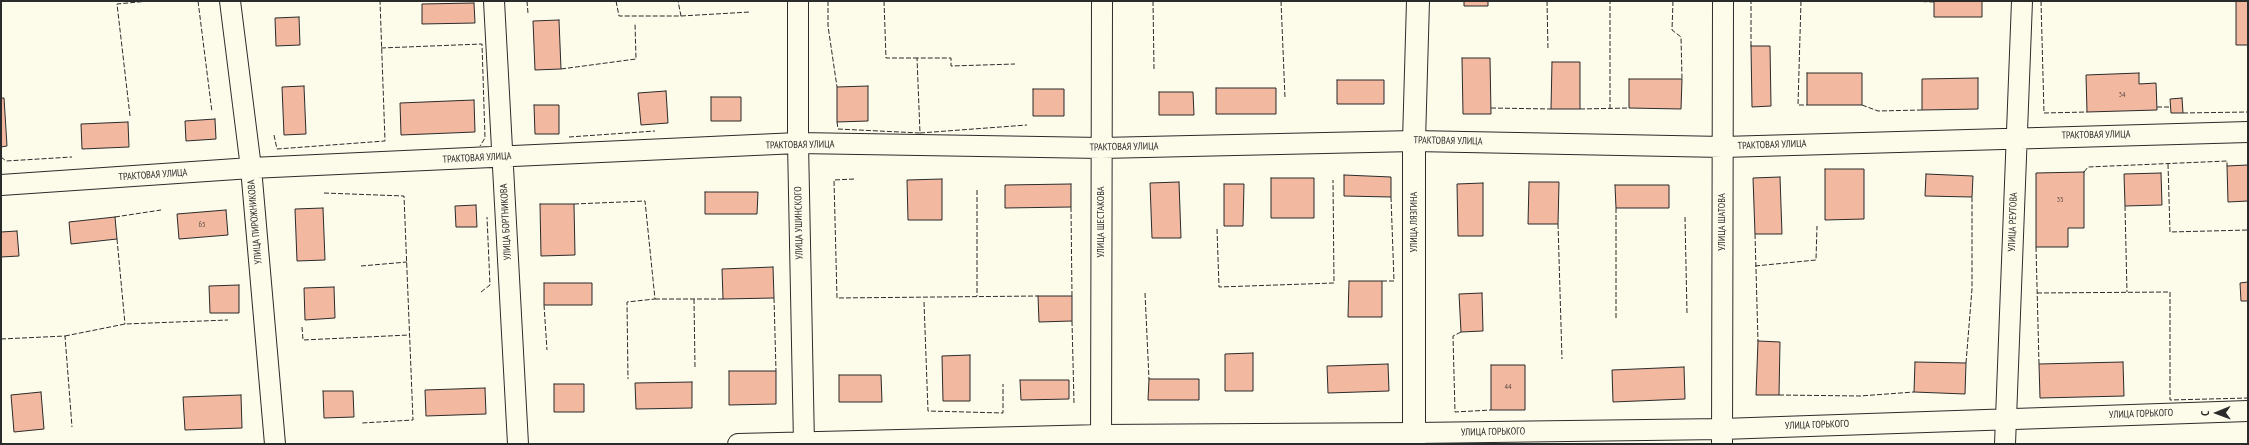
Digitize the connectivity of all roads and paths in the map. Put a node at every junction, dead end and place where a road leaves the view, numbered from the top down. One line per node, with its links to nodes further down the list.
1 (230, 1): 15 (street, УЛИЦА ПИРОЖНИКОВА)
2 (494, 1): 14 (street, УЛИЦА БОРТНИКОВА)
3 (798, 1): 11 (street, УЛИЦА УШИНСКОГО)
4 (1102, 1): 13 (street, УЛИЦА ШЕСТАКОВА)
5 (1418, 1): 10 (main road, УЛИЦА ЛЯЗГИНА)
6 (1723, 1): 12 (street, УЛИЦА ШАТОВА)
7 (2022, 1): 9 (street, УЛИЦА РЕУТОВА)
8 (2248, 132): 9 (street, ТРАКТОВАЯ УЛИЦА)
9 (2016, 137): 12 (street, ТРАКТОВАЯ УЛИЦА); 18 (street, УЛИЦА РЕУТОВА)
10 (1414, 140): 12 (street, ТРАКТОВАЯ УЛИЦА); 13 (street, ТРАКТОВАЯ УЛИЦА); 20 (main road, УЛИЦА ЛЯЗГИНА)
11 (798, 143): 13 (street, ТРАКТОВАЯ УЛИЦА); 14 (street, ТРАКТОВАЯ УЛИЦА); 25 (street, УЛИЦА УШИНСКОГО)
12 (1722, 147): 19 (street, УЛИЦА ШАТОВА)
13 (1101, 148): 21 (street, УЛИЦА ШЕСТАКОВА)
14 (503, 157): 15 (street, ТРАКТОВАЯ УЛИЦА); 23 (street, УЛИЦА БОРТНИКОВА)
15 (251, 168): 16 (street, ТРАКТОВАЯ УЛИЦА); 22 (street, УЛИЦА ПИРОЖНИКОВА)
16 (1, 185)
17 (2248, 411): 18 (street, УЛИЦА ГОРЬКОГО)
18 (2005, 418): 19 (street, УЛИЦА ГОРЬКОГО); 26 (street, УЛИЦА РЕУТОВА)
19 (1722, 436): 20 (street, УЛИЦА ГОРЬКОГО)
20 (1414, 439): 21 (street, УЛИЦА ГОРЬКОГО)
21 (1101, 440): 25 (street, УЛИЦА ГОРЬКОГО)
22 (275, 444)
23 (518, 444)
24 (738, 444): 25 (street, УЛИЦА ГОРЬКОГО)
25 (804, 444)
26 (2005, 444)

